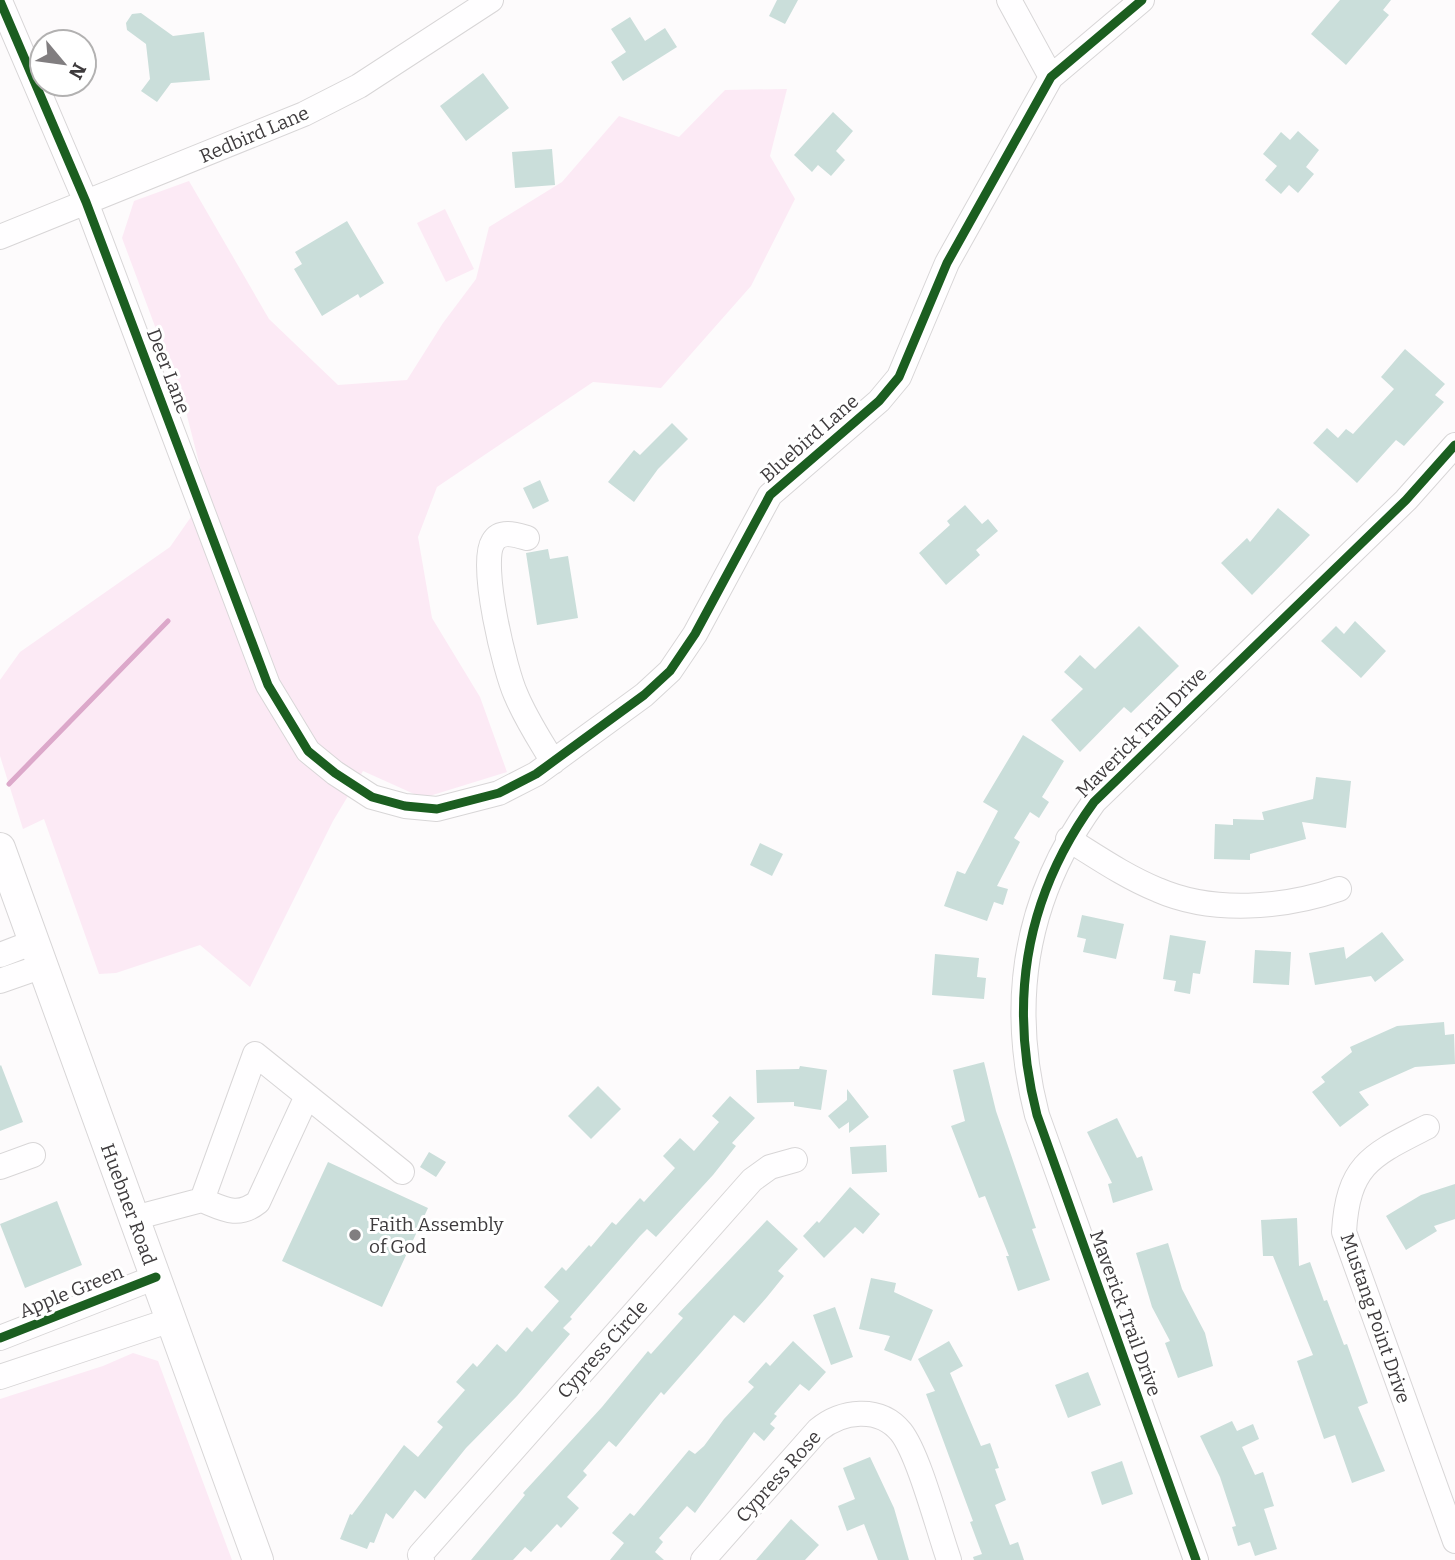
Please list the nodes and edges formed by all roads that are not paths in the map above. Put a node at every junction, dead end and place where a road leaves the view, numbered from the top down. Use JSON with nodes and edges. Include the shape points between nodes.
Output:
{"nodes":[{"id":1,"x":491,"y":0,"type":"edge"},
{"id":2,"x":1009,"y":0,"type":"edge"},
{"id":3,"x":1142,"y":0,"type":"edge"},
{"id":4,"x":0,"y":1,"type":"edge"},
{"id":5,"x":1051,"y":77,"type":"junction"},
{"id":6,"x":86,"y":202,"type":"junction"},
{"id":7,"x":0,"y":237,"type":"edge"},
{"id":8,"x":1455,"y":446,"type":"edge"},
{"id":9,"x":527,"y":538,"type":"dead end"},
{"id":10,"x":308,"y":751,"type":"joint"},
{"id":11,"x":553,"y":762,"type":"junction"},
{"id":12,"x":1068,"y":839,"type":"junction"},
{"id":13,"x":0,"y":848,"type":"edge"},
{"id":14,"x":1339,"y":889,"type":"dead end"},
{"id":15,"x":38,"y":954,"type":"junction"},
{"id":16,"x":0,"y":955,"type":"edge"},
{"id":17,"x":0,"y":981,"type":"edge"},
{"id":18,"x":307,"y":1096,"type":"junction"},
{"id":19,"x":1427,"y":1127,"type":"dead end"},
{"id":20,"x":33,"y":1155,"type":"dead end"},
{"id":21,"x":795,"y":1160,"type":"dead end"},
{"id":22,"x":0,"y":1167,"type":"edge"},
{"id":23,"x":402,"y":1172,"type":"dead end"},
{"id":24,"x":202,"y":1200,"type":"junction"},
{"id":25,"x":134,"y":1217,"type":"junction"},
{"id":26,"x":156,"y":1277,"type":"junction"},
{"id":27,"x":171,"y":1320,"type":"junction"},
{"id":28,"x":0,"y":1338,"type":"edge"},
{"id":29,"x":0,"y":1377,"type":"edge"},
{"id":30,"x":1455,"y":1541,"type":"edge"},
{"id":31,"x":421,"y":1557,"type":"edge"},
{"id":32,"x":258,"y":1560,"type":"edge"},
{"id":33,"x":703,"y":1560,"type":"edge"},
{"id":34,"x":949,"y":1560,"type":"edge"},
{"id":35,"x":1196,"y":1560,"type":"edge"}],
"edges":[{"from":1,"to":6,"type":"street","name":"Redbird Lane","via":[[359,86],[304,114]]},
{"from":2,"to":5,"type":"street"},
{"from":3,"to":5,"type":"street","name":"Bluebird Lane"},
{"from":4,"to":6,"type":"street","name":"Deer Lane"},
{"from":5,"to":11,"type":"street","name":"Bluebird Lane","via":[[947,263],[899,377],[879,401],[769,495],[695,634],[670,671]]},
{"from":6,"to":7,"type":"street","name":"Redbird Lane"},
{"from":6,"to":10,"type":"street","name":"Deer Lane","via":[[268,685]]},
{"from":8,"to":12,"type":"street","name":"Maverick Trail Drive","via":[[1406,500],[1114,780]]},
{"from":9,"to":11,"type":"street","via":[[512,534],[493,541],[489,554],[493,607],[515,694]]},
{"from":10,"to":11,"type":"street","name":"Bluebird Lane","via":[[372,797],[438,809],[499,793]]},
{"from":12,"to":14,"type":"street","via":[[1159,891],[1187,899],[1255,905],[1291,902]]},
{"from":12,"to":35,"type":"street","name":"Maverick Trail Drive","via":[[1042,899],[1024,972],[1023,1048],[1028,1079]]},
{"from":13,"to":15,"type":"main road","name":"Huebner Road"},
{"from":15,"to":16,"type":"street"},
{"from":15,"to":17,"type":"street"},
{"from":15,"to":25,"type":"main road","name":"Huebner Road"},
{"from":18,"to":23,"type":"street"},
{"from":18,"to":24,"type":"street","via":[[258,1202],[246,1212],[232,1212]]},
{"from":18,"to":24,"type":"street","via":[[255,1054]]},
{"from":19,"to":30,"type":"street","name":"Mustang Point Drive","via":[[1377,1152],[1364,1164],[1346,1206],[1344,1232]]},
{"from":20,"to":22,"type":"street"},
{"from":21,"to":31,"type":"street","name":"Cypress Circle","via":[[770,1167],[752,1180]]},
{"from":24,"to":25,"type":"street"},
{"from":25,"to":26,"type":"main road","name":"Huebner Road"},
{"from":26,"to":27,"type":"main road","name":"Huebner Road"},
{"from":26,"to":28,"type":"street","name":"Apple Green"},
{"from":27,"to":29,"type":"street"},
{"from":27,"to":32,"type":"main road","name":"Huebner Road"},
{"from":33,"to":34,"type":"street","name":"Cypress Rose","via":[[818,1430],[839,1416],[865,1413],[901,1432]]}]}
